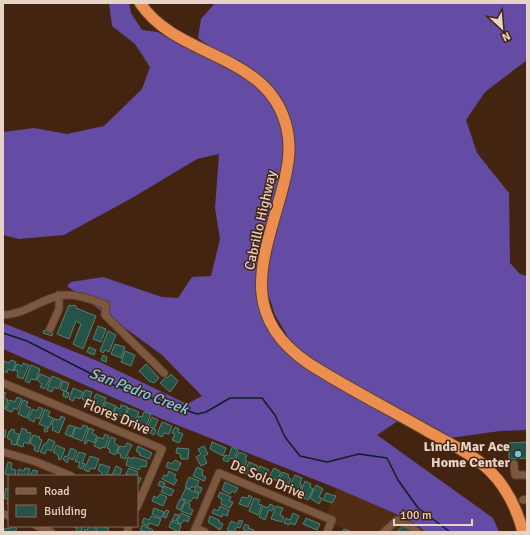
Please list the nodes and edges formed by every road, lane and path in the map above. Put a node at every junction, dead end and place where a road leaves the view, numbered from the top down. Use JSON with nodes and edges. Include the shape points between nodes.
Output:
{"nodes":[{"id":1,"x":140,"y":3,"type":"edge"},
{"id":2,"x":59,"y":295,"type":"junction"},
{"id":3,"x":3,"y":315,"type":"edge"},
{"id":4,"x":50,"y":329,"type":"dead end"},
{"id":5,"x":164,"y":373,"type":"dead end"},
{"id":6,"x":3,"y":383,"type":"edge"},
{"id":7,"x":3,"y":452,"type":"edge"},
{"id":8,"x":514,"y":464,"type":"dead end"},
{"id":9,"x":68,"y":475,"type":"edge"},
{"id":10,"x":527,"y":475,"type":"edge"},
{"id":11,"x":138,"y":503,"type":"edge"},
{"id":12,"x":39,"y":527,"type":"edge"},
{"id":13,"x":195,"y":530,"type":"edge"},
{"id":14,"x":51,"y":532,"type":"edge"},
{"id":15,"x":205,"y":532,"type":"edge"},
{"id":16,"x":327,"y":532,"type":"edge"},
{"id":17,"x":384,"y":532,"type":"edge"},
{"id":18,"x":417,"y":532,"type":"edge"},
{"id":19,"x":523,"y":532,"type":"edge"}],
"edges":[{"from":1,"to":19,"type":"highway","name":"Cabrillo Highway","via":[[153,20],[169,32],[251,75],[271,94],[283,116],[289,142],[288,164],[261,274],[264,305],[275,331],[293,351],[312,365],[482,464],[495,476],[507,493]]},
{"from":2,"to":3,"type":"street","via":[[20,313]]},
{"from":2,"to":4,"type":"street","via":[[59,309]]},
{"from":2,"to":5,"type":"street","via":[[87,297],[106,305],[105,315],[143,357]]},
{"from":6,"to":11,"type":"street","name":"Flores Drive","via":[[162,449]]},
{"from":7,"to":9,"type":"street"},
{"from":8,"to":10,"type":"street","via":[[515,475]]},
{"from":12,"to":14,"type":"street"},
{"from":13,"to":15,"type":"street"},
{"from":13,"to":16,"type":"street","name":"De Solo Drive","via":[[219,473],[332,520]]},
{"from":17,"to":18,"type":"street","via":[[397,520]]}]}
